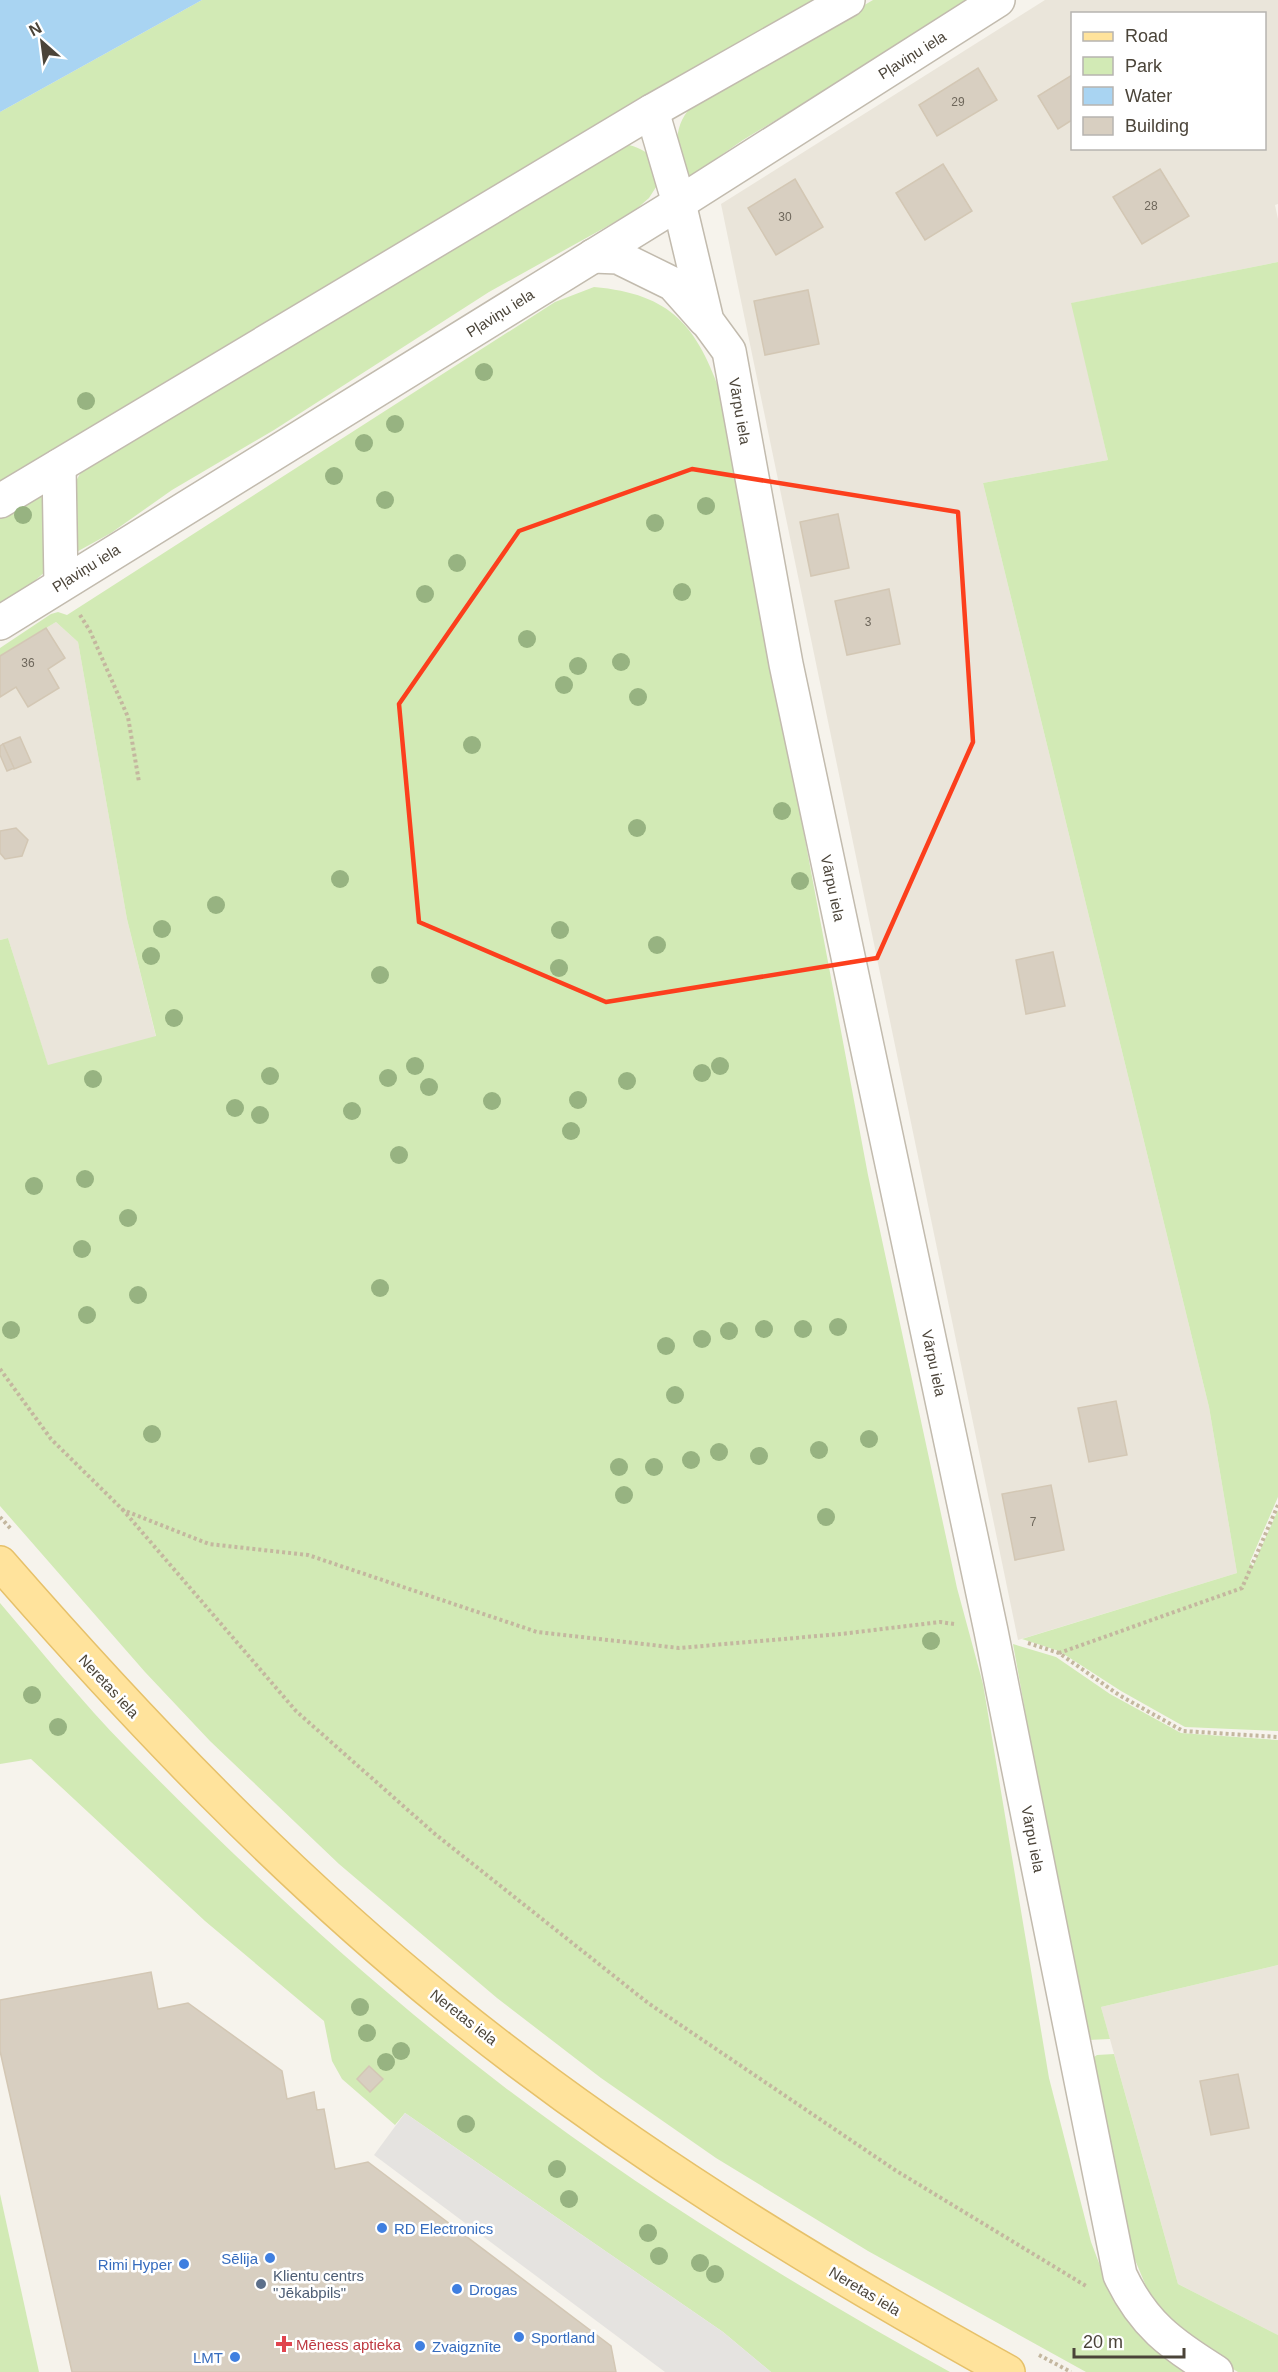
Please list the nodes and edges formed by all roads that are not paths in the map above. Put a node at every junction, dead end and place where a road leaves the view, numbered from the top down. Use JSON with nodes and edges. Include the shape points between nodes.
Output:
{"nodes":[{"id":1,"x":848,"y":0,"type":"edge"},
{"id":2,"x":998,"y":0,"type":"edge"},
{"id":3,"x":652,"y":111,"type":"junction"},
{"id":4,"x":679,"y":203,"type":"junction"},
{"id":5,"x":593,"y":256,"type":"junction"},
{"id":6,"x":707,"y":321,"type":"junction"},
{"id":7,"x":59,"y":466,"type":"junction"},
{"id":8,"x":0,"y":501,"type":"edge"},
{"id":9,"x":62,"y":584,"type":"junction"},
{"id":10,"x":0,"y":623,"type":"edge"},
{"id":11,"x":0,"y":1563,"type":"edge"},
{"id":12,"x":1008,"y":2372,"type":"edge"},
{"id":13,"x":1216,"y":2372,"type":"edge"}],
"edges":[{"from":1,"to":3,"type":"street"},
{"from":2,"to":4,"type":"street","name":"Pļaviņu iela"},
{"from":3,"to":4,"type":"street","name":"Vārpu iela"},
{"from":3,"to":7,"type":"street"},
{"from":4,"to":5,"type":"street","name":"Pļaviņu iela"},
{"from":4,"to":6,"type":"street","name":"Vārpu iela"},
{"from":5,"to":6,"type":"street","name":"Vārpu iela","via":[[618,257],[673,284]]},
{"from":5,"to":9,"type":"street","name":"Pļaviņu iela"},
{"from":6,"to":13,"type":"street","name":"Vārpu iela","via":[[729,351],[786,664],[991,1631],[1120,2275],[1134,2304],[1150,2324]]},
{"from":7,"to":8,"type":"street"},
{"from":7,"to":9,"type":"street"},
{"from":9,"to":10,"type":"street","name":"Pļaviņu iela"},
{"from":11,"to":12,"type":"main road","name":"Neretas iela","via":[[226,1807],[336,1910],[445,2003],[668,2169],[825,2268]]}]}
